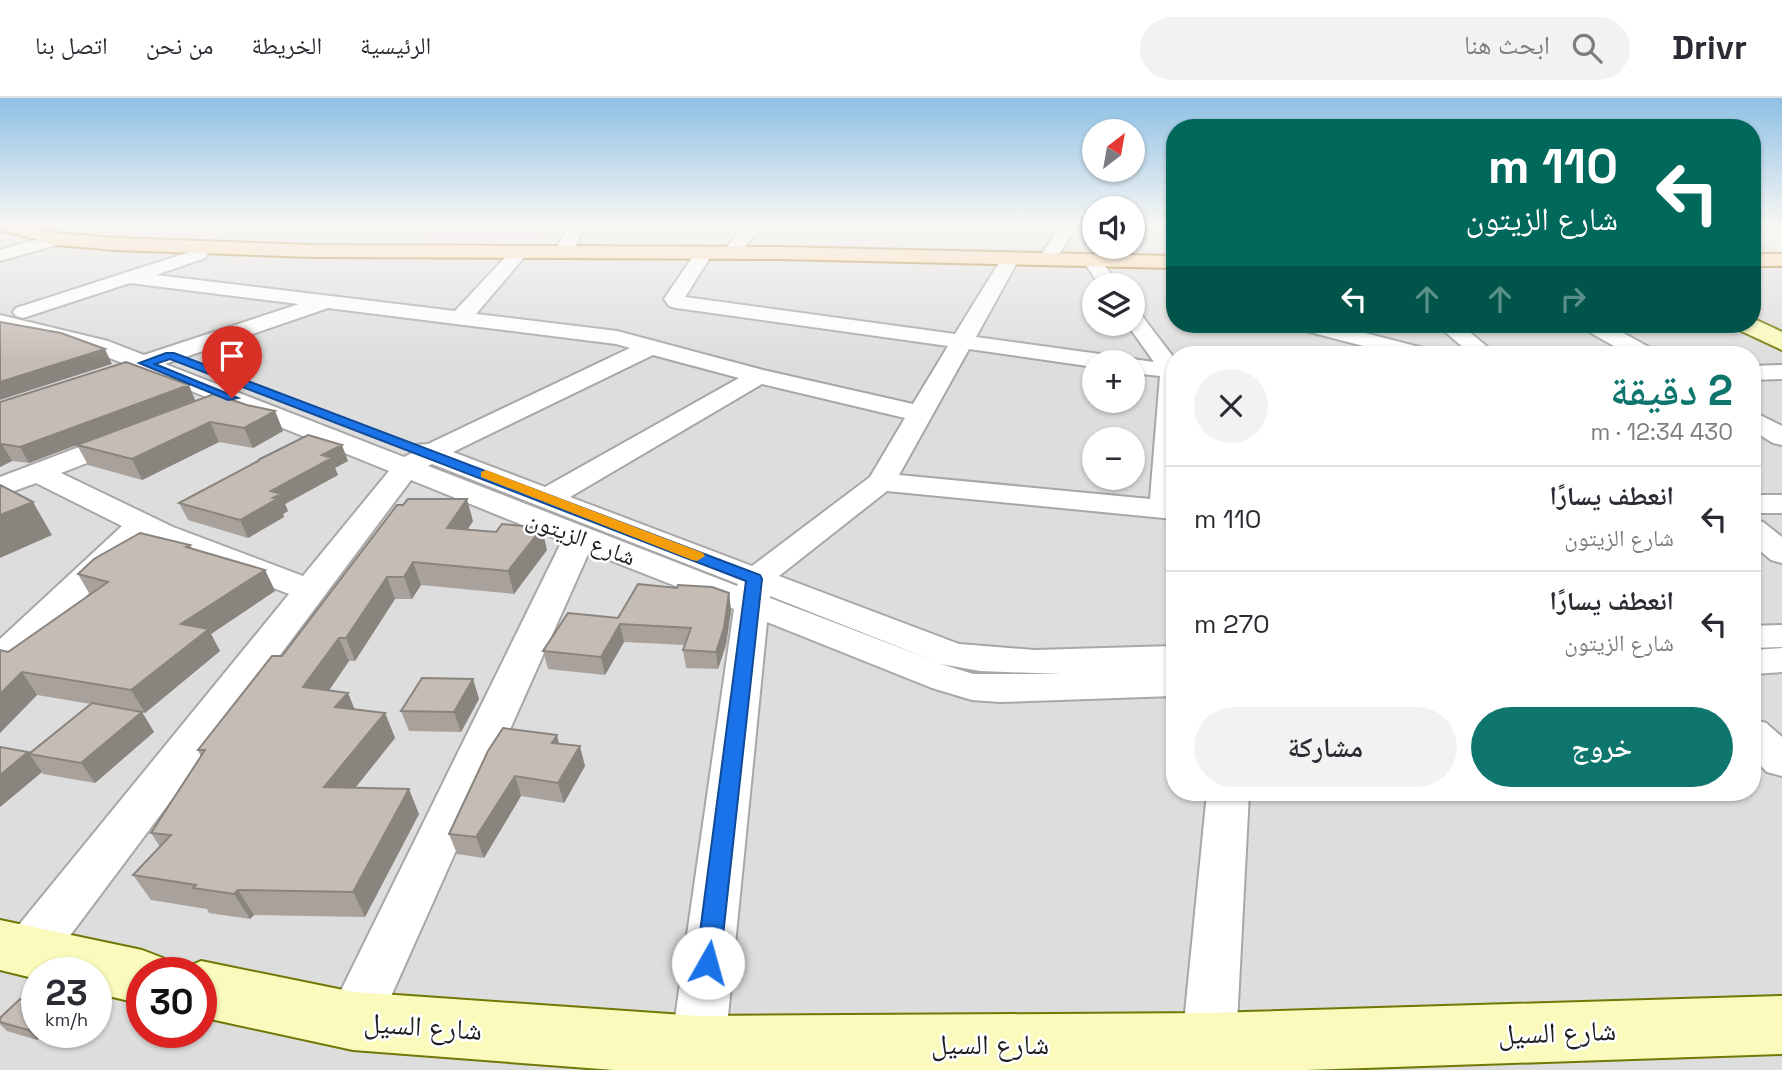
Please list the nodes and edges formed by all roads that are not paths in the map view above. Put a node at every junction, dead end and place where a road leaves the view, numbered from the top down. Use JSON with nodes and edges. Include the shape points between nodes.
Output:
{"nodes":[{"id":1,"x":149,"y":270,"type":"edge"},
{"id":2,"x":504,"y":270,"type":"edge"},
{"id":3,"x":693,"y":270,"type":"edge"},
{"id":4,"x":1003,"y":270,"type":"edge"},
{"id":5,"x":129,"y":277,"type":"junction"},
{"id":6,"x":327,"y":302,"type":"junction"},
{"id":7,"x":8,"y":313,"type":"edge"},
{"id":8,"x":461,"y":318,"type":"junction"},
{"id":9,"x":1761,"y":332,"type":"edge"},
{"id":10,"x":1145,"y":333,"type":"edge"},
{"id":11,"x":1340,"y":333,"type":"edge"},
{"id":12,"x":1458,"y":333,"type":"edge"},
{"id":13,"x":1608,"y":333,"type":"edge"},
{"id":14,"x":1782,"y":342,"type":"edge"},
{"id":15,"x":961,"y":343,"type":"junction"},
{"id":16,"x":653,"y":346,"type":"junction"},
{"id":17,"x":1389,"y":346,"type":"edge"},
{"id":18,"x":1475,"y":346,"type":"edge"},
{"id":19,"x":1630,"y":346,"type":"edge"},
{"id":20,"x":157,"y":359,"type":"junction"},
{"id":21,"x":1082,"y":359,"type":"edge"},
{"id":22,"x":1166,"y":362,"type":"edge"},
{"id":23,"x":1145,"y":368,"type":"edge"},
{"id":24,"x":1166,"y":370,"type":"edge"},
{"id":25,"x":1782,"y":372,"type":"edge"},
{"id":26,"x":1761,"y":373,"type":"edge"},
{"id":27,"x":105,"y":376,"type":"edge"},
{"id":28,"x":759,"y":376,"type":"junction"},
{"id":29,"x":232,"y":398,"type":"junction"},
{"id":30,"x":193,"y":413,"type":"edge"},
{"id":31,"x":922,"y":414,"type":"junction"},
{"id":32,"x":1761,"y":424,"type":"edge"},
{"id":33,"x":154,"y":428,"type":"edge"},
{"id":34,"x":1782,"y":437,"type":"edge"},
{"id":35,"x":418,"y":461,"type":"junction"},
{"id":36,"x":38,"y":473,"type":"junction"},
{"id":37,"x":881,"y":482,"type":"junction"},
{"id":38,"x":0,"y":487,"type":"edge"},
{"id":39,"x":547,"y":498,"type":"junction"},
{"id":40,"x":1761,"y":504,"type":"edge"},
{"id":41,"x":1782,"y":504,"type":"edge"},
{"id":42,"x":1166,"y":509,"type":"edge"},
{"id":43,"x":142,"y":524,"type":"junction"},
{"id":44,"x":580,"y":537,"type":"junction"},
{"id":45,"x":1761,"y":537,"type":"edge"},
{"id":46,"x":1782,"y":553,"type":"edge"},
{"id":47,"x":309,"y":590,"type":"junction"},
{"id":48,"x":753,"y":591,"type":"junction"},
{"id":49,"x":1782,"y":636,"type":"edge"},
{"id":50,"x":1761,"y":637,"type":"edge"},
{"id":51,"x":4,"y":650,"type":"edge"},
{"id":52,"x":1166,"y":658,"type":"edge"},
{"id":53,"x":1782,"y":660,"type":"edge"},
{"id":54,"x":1761,"y":661,"type":"edge"},
{"id":55,"x":1166,"y":682,"type":"edge"},
{"id":56,"x":1761,"y":741,"type":"edge"},
{"id":57,"x":1782,"y":761,"type":"edge"},
{"id":58,"x":1226,"y":801,"type":"edge"},
{"id":59,"x":13,"y":949,"type":"edge"},
{"id":60,"x":126,"y":974,"type":"edge"},
{"id":61,"x":217,"y":992,"type":"edge"},
{"id":62,"x":353,"y":1021,"type":"junction"},
{"id":63,"x":1782,"y":1026,"type":"edge"},
{"id":64,"x":1209,"y":1043,"type":"junction"},
{"id":65,"x":698,"y":1046,"type":"junction"}],
"edges":[{"from":1,"to":5,"type":"street"},
{"from":2,"to":8,"type":"street"},
{"from":3,"to":15,"type":"street","via":[[676,302]]},
{"from":4,"to":15,"type":"street"},
{"from":5,"to":6,"type":"street"},
{"from":5,"to":7,"type":"street"},
{"from":6,"to":8,"type":"street"},
{"from":6,"to":20,"type":"street"},
{"from":7,"to":20,"type":"street","name":"شارع الزيتون","via":[[100,346]]},
{"from":8,"to":16,"type":"street"},
{"from":9,"to":14,"type":"street"},
{"from":10,"to":22,"type":"street"},
{"from":11,"to":17,"type":"street"},
{"from":12,"to":18,"type":"street"},
{"from":13,"to":19,"type":"street"},
{"from":15,"to":21,"type":"street"},
{"from":15,"to":31,"type":"street"},
{"from":16,"to":28,"type":"street"},
{"from":16,"to":35,"type":"street"},
{"from":20,"to":27,"type":"street"},
{"from":20,"to":29,"type":"street","name":"شارع الزيتون"},
{"from":20,"to":35,"type":"street","name":"شارع الزيتون"},
{"from":23,"to":24,"type":"street"},
{"from":25,"to":26,"type":"street"},
{"from":28,"to":31,"type":"street"},
{"from":28,"to":39,"type":"street"},
{"from":29,"to":30,"type":"street"},
{"from":29,"to":35,"type":"street","name":"شارع الزيتون"},
{"from":31,"to":37,"type":"street"},
{"from":32,"to":34,"type":"street"},
{"from":33,"to":36,"type":"street"},
{"from":35,"to":39,"type":"street","name":"شارع الزيتون"},
{"from":35,"to":44,"type":"street","name":"شارع الزيتون"},
{"from":35,"to":47,"type":"street"},
{"from":36,"to":38,"type":"street"},
{"from":36,"to":43,"type":"street"},
{"from":37,"to":42,"type":"street"},
{"from":37,"to":48,"type":"street"},
{"from":39,"to":48,"type":"street","name":"شارع الزيتون"},
{"from":40,"to":41,"type":"street"},
{"from":43,"to":47,"type":"street"},
{"from":43,"to":51,"type":"street"},
{"from":44,"to":48,"type":"street","name":"شارع الزيتون"},
{"from":44,"to":62,"type":"street"},
{"from":45,"to":46,"type":"street"},
{"from":47,"to":59,"type":"street"},
{"from":48,"to":52,"type":"street","name":"شارع الزيتون","via":[[953,655],[1044,663]]},
{"from":48,"to":55,"type":"street","name":"شارع الزيتون","via":[[972,687]]},
{"from":48,"to":65,"type":"street"},
{"from":49,"to":50,"type":"street"},
{"from":53,"to":54,"type":"street"},
{"from":56,"to":57,"type":"street"},
{"from":58,"to":64,"type":"street"},
{"from":59,"to":60,"type":"street"},
{"from":61,"to":62,"type":"street","name":"شارع السيل"},
{"from":62,"to":65,"type":"street","name":"شارع السيل"},
{"from":63,"to":64,"type":"street","name":"شارع السيل"},
{"from":64,"to":65,"type":"street","name":"شارع السيل"}]}
